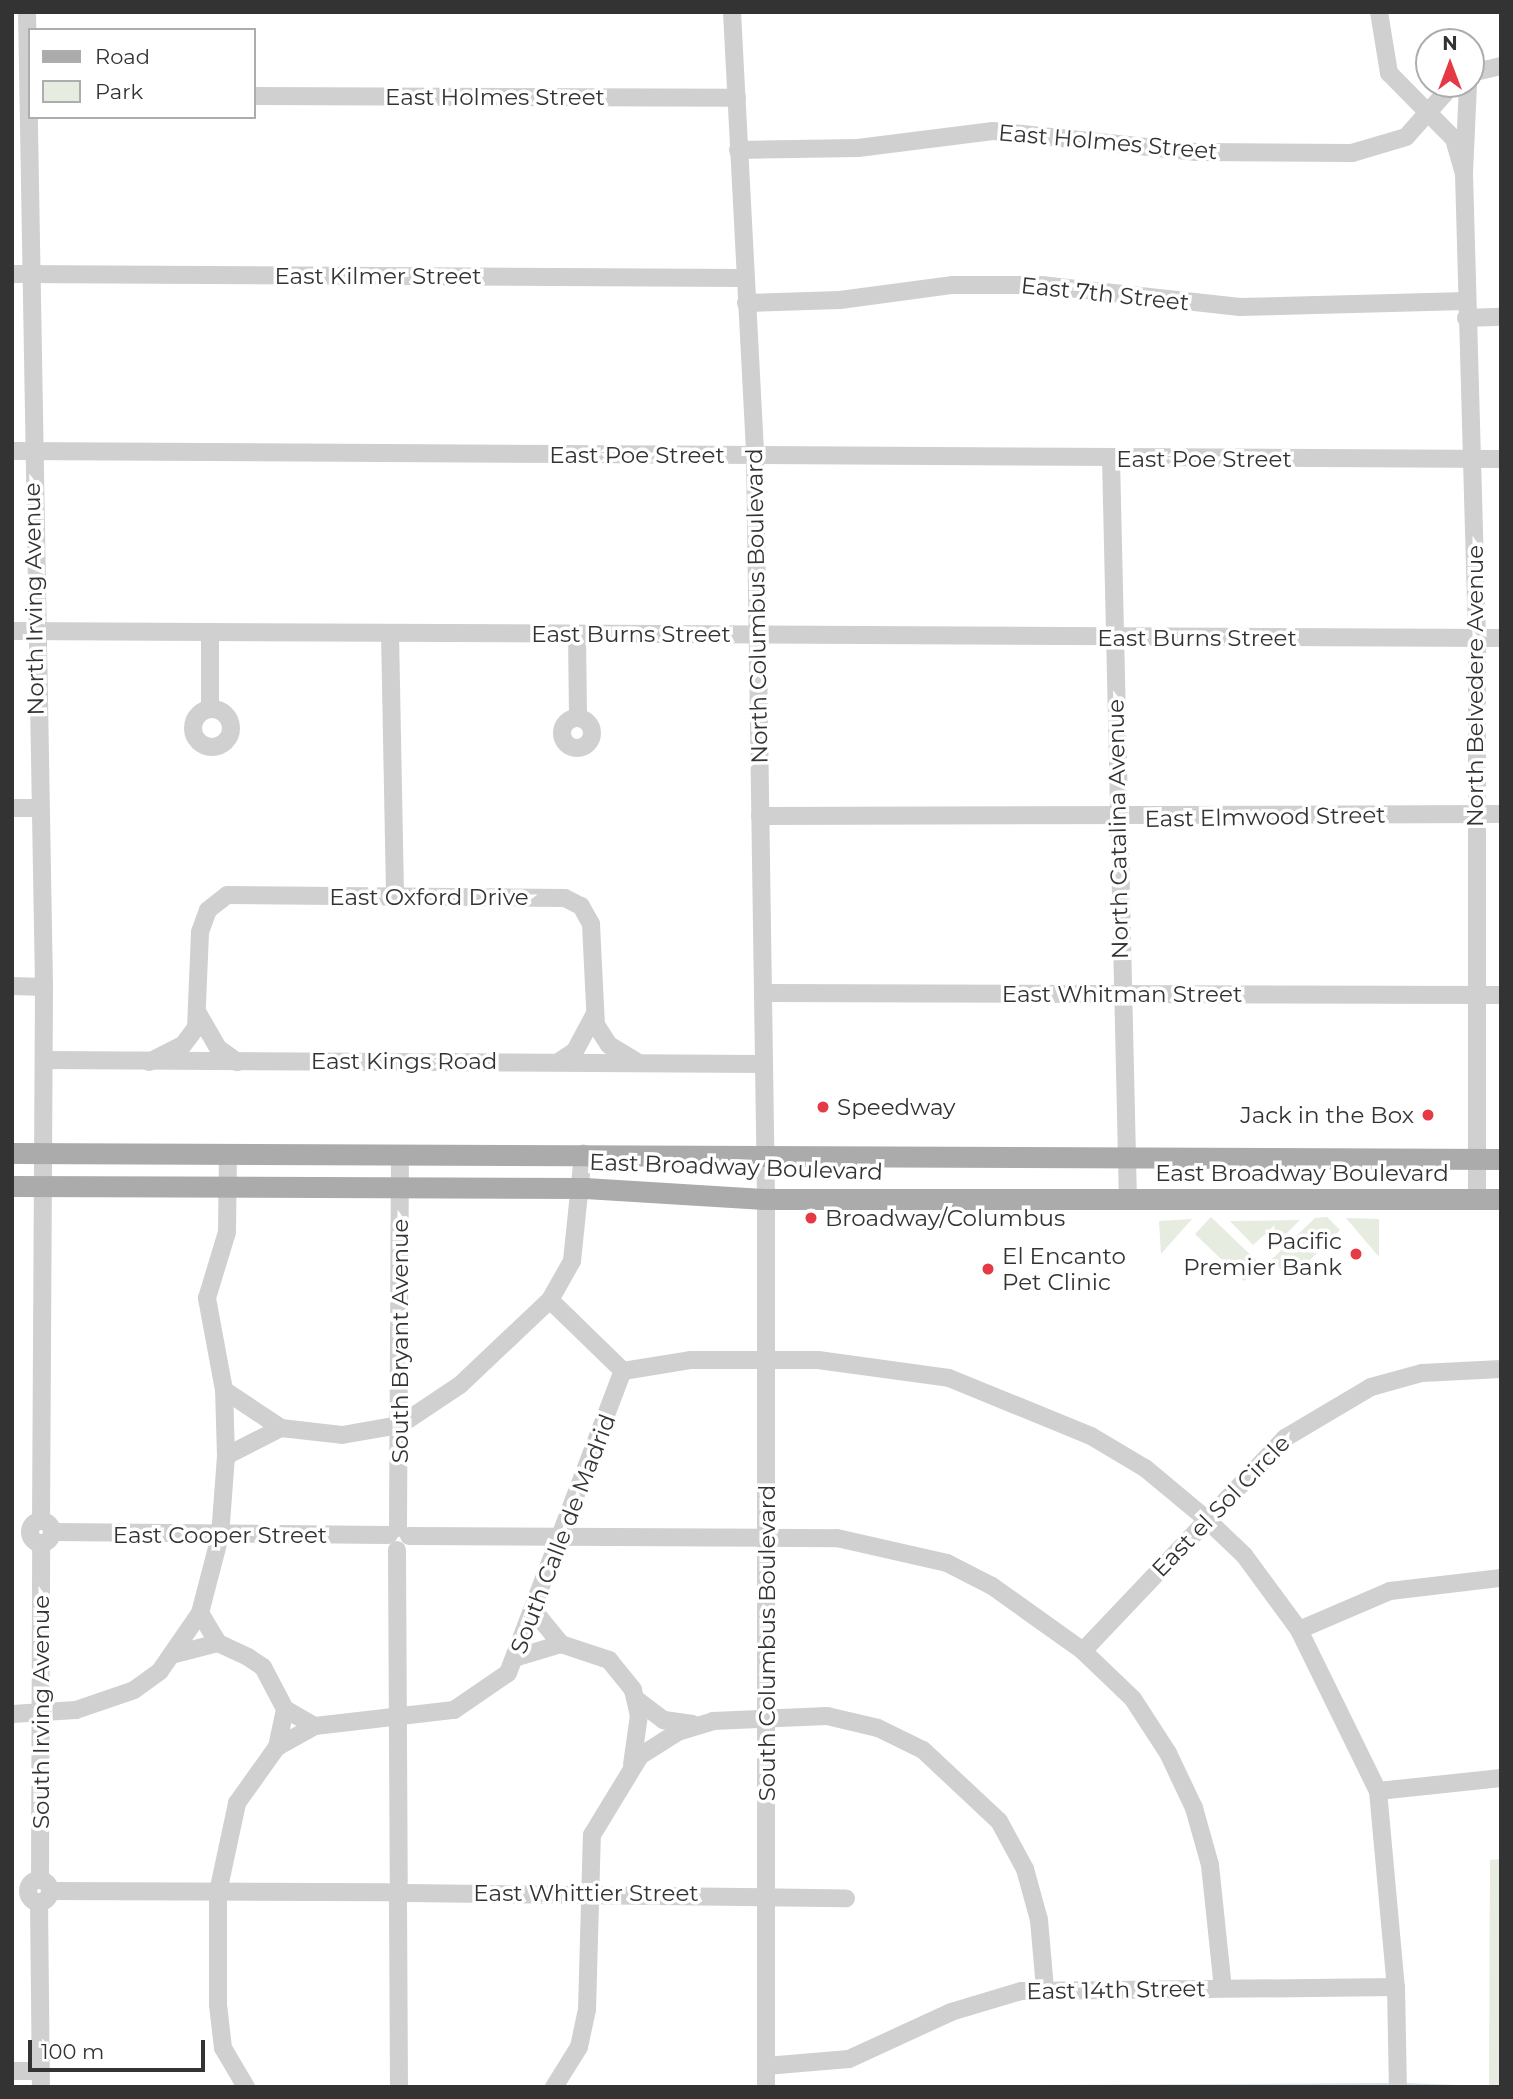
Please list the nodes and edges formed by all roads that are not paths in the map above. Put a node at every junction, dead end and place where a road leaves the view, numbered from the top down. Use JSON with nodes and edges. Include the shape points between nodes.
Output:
{"nodes":[{"id":1,"x":27,"y":12,"type":"edge"},
{"id":2,"x":732,"y":12,"type":"edge"},
{"id":3,"x":1379,"y":12,"type":"edge"},
{"id":4,"x":24,"y":95,"type":"edge"},
{"id":5,"x":256,"y":96,"type":"edge"},
{"id":6,"x":737,"y":98,"type":"junction"},
{"id":7,"x":1440,"y":98,"type":"edge"},
{"id":8,"x":1467,"y":98,"type":"edge"},
{"id":9,"x":1427,"y":111,"type":"junction"},
{"id":10,"x":738,"y":149,"type":"junction"},
{"id":11,"x":1464,"y":173,"type":"junction"},
{"id":12,"x":12,"y":274,"type":"edge"},
{"id":13,"x":31,"y":274,"type":"junction"},
{"id":14,"x":744,"y":278,"type":"junction"},
{"id":15,"x":746,"y":303,"type":"junction"},
{"id":16,"x":1466,"y":310,"type":"junction"},
{"id":17,"x":1501,"y":317,"type":"edge"},
{"id":18,"x":12,"y":451,"type":"edge"},
{"id":19,"x":33,"y":451,"type":"junction"},
{"id":20,"x":755,"y":456,"type":"junction"},
{"id":21,"x":1111,"y":458,"type":"junction"},
{"id":22,"x":1501,"y":458,"type":"edge"},
{"id":23,"x":1472,"y":459,"type":"junction"},
{"id":24,"x":12,"y":631,"type":"edge"},
{"id":25,"x":34,"y":631,"type":"junction"},
{"id":26,"x":210,"y":633,"type":"junction"},
{"id":27,"x":390,"y":633,"type":"junction"},
{"id":28,"x":577,"y":634,"type":"junction"},
{"id":29,"x":757,"y":635,"type":"junction"},
{"id":30,"x":1114,"y":638,"type":"junction"},
{"id":31,"x":1501,"y":638,"type":"edge"},
{"id":32,"x":1477,"y":639,"type":"junction"},
{"id":33,"x":210,"y":709,"type":"dead end"},
{"id":34,"x":578,"y":718,"type":"dead end"},
{"id":35,"x":12,"y":808,"type":"edge"},
{"id":36,"x":37,"y":808,"type":"junction"},
{"id":37,"x":1475,"y":814,"type":"junction"},
{"id":38,"x":1501,"y":814,"type":"edge"},
{"id":39,"x":761,"y":816,"type":"junction"},
{"id":40,"x":1119,"y":818,"type":"junction"},
{"id":41,"x":395,"y":897,"type":"junction"},
{"id":42,"x":12,"y":986,"type":"edge"},
{"id":43,"x":44,"y":987,"type":"junction"},
{"id":44,"x":763,"y":992,"type":"junction"},
{"id":45,"x":1121,"y":994,"type":"junction"},
{"id":46,"x":1501,"y":995,"type":"edge"},
{"id":47,"x":1481,"y":996,"type":"junction"},
{"id":48,"x":199,"y":1015,"type":"junction"},
{"id":49,"x":594,"y":1016,"type":"junction"},
{"id":50,"x":44,"y":1060,"type":"junction"},
{"id":51,"x":560,"y":1061,"type":"junction"},
{"id":52,"x":636,"y":1061,"type":"junction"},
{"id":53,"x":149,"y":1062,"type":"junction"},
{"id":54,"x":237,"y":1062,"type":"junction"},
{"id":55,"x":763,"y":1064,"type":"junction"},
{"id":56,"x":12,"y":1153,"type":"edge"},
{"id":57,"x":44,"y":1153,"type":"junction"},
{"id":58,"x":228,"y":1153,"type":"junction"},
{"id":59,"x":400,"y":1154,"type":"junction"},
{"id":60,"x":583,"y":1154,"type":"junction"},
{"id":61,"x":764,"y":1159,"type":"junction"},
{"id":62,"x":1126,"y":1159,"type":"junction"},
{"id":63,"x":1491,"y":1159,"type":"edge"},
{"id":64,"x":12,"y":1186,"type":"edge"},
{"id":65,"x":45,"y":1186,"type":"junction"},
{"id":66,"x":228,"y":1187,"type":"junction"},
{"id":67,"x":400,"y":1188,"type":"junction"},
{"id":68,"x":584,"y":1188,"type":"junction"},
{"id":69,"x":766,"y":1199,"type":"junction"},
{"id":70,"x":1128,"y":1199,"type":"junction"},
{"id":71,"x":1477,"y":1199,"type":"junction"},
{"id":72,"x":1501,"y":1199,"type":"edge"},
{"id":73,"x":550,"y":1300,"type":"junction"},
{"id":74,"x":766,"y":1359,"type":"junction"},
{"id":75,"x":1501,"y":1369,"type":"edge"},
{"id":76,"x":624,"y":1371,"type":"junction"},
{"id":77,"x":225,"y":1390,"type":"junction"},
{"id":78,"x":400,"y":1425,"type":"junction"},
{"id":79,"x":281,"y":1428,"type":"junction"},
{"id":80,"x":226,"y":1456,"type":"junction"},
{"id":81,"x":1205,"y":1518,"type":"junction"},
{"id":82,"x":35,"y":1532,"type":"edge"},
{"id":83,"x":220,"y":1536,"type":"junction"},
{"id":84,"x":398,"y":1537,"type":"junction"},
{"id":85,"x":767,"y":1537,"type":"junction"},
{"id":86,"x":560,"y":1538,"type":"junction"},
{"id":87,"x":1501,"y":1578,"type":"edge"},
{"id":88,"x":534,"y":1611,"type":"junction"},
{"id":89,"x":200,"y":1613,"type":"junction"},
{"id":90,"x":1299,"y":1630,"type":"junction"},
{"id":91,"x":218,"y":1643,"type":"junction"},
{"id":92,"x":561,"y":1644,"type":"junction"},
{"id":93,"x":1083,"y":1651,"type":"junction"},
{"id":94,"x":175,"y":1654,"type":"junction"},
{"id":95,"x":518,"y":1657,"type":"junction"},
{"id":96,"x":637,"y":1700,"type":"junction"},
{"id":97,"x":285,"y":1709,"type":"junction"},
{"id":98,"x":12,"y":1714,"type":"edge"},
{"id":99,"x":40,"y":1714,"type":"junction"},
{"id":100,"x":767,"y":1714,"type":"junction"},
{"id":101,"x":399,"y":1716,"type":"junction"},
{"id":102,"x":703,"y":1725,"type":"junction"},
{"id":103,"x":315,"y":1726,"type":"junction"},
{"id":104,"x":278,"y":1747,"type":"junction"},
{"id":105,"x":632,"y":1765,"type":"junction"},
{"id":106,"x":1501,"y":1778,"type":"edge"},
{"id":107,"x":1378,"y":1791,"type":"junction"},
{"id":108,"x":34,"y":1891,"type":"edge"},
{"id":109,"x":218,"y":1892,"type":"junction"},
{"id":110,"x":398,"y":1892,"type":"junction"},
{"id":111,"x":587,"y":1894,"type":"junction"},
{"id":112,"x":766,"y":1894,"type":"junction"},
{"id":113,"x":846,"y":1898,"type":"dead end"},
{"id":114,"x":1396,"y":1987,"type":"junction"},
{"id":115,"x":1223,"y":1988,"type":"junction"},
{"id":116,"x":1045,"y":1989,"type":"junction"},
{"id":117,"x":766,"y":2066,"type":"junction"},
{"id":118,"x":12,"y":2071,"type":"edge"},
{"id":119,"x":41,"y":2079,"type":"edge"},
{"id":120,"x":246,"y":2087,"type":"edge"},
{"id":121,"x":399,"y":2087,"type":"edge"},
{"id":122,"x":554,"y":2087,"type":"edge"},
{"id":123,"x":766,"y":2087,"type":"edge"},
{"id":124,"x":1398,"y":2087,"type":"edge"}],
"edges":[{"from":1,"to":4,"type":"street","name":"North Irving Avenue"},
{"from":2,"to":6,"type":"street","name":"North Columbus Boulevard"},
{"from":3,"to":9,"type":"street","name":"North Belvedere Avenue","via":[[1390,73]]},
{"from":4,"to":13,"type":"street","name":"North Irving Avenue"},
{"from":5,"to":6,"type":"street","name":"East Holmes Street"},
{"from":6,"to":10,"type":"street","name":"North Columbus Boulevard"},
{"from":7,"to":9,"type":"street","name":"East Holmes Street"},
{"from":8,"to":11,"type":"street","name":"North Belvedere Avenue"},
{"from":9,"to":10,"type":"street","name":"East Holmes Street","via":[[1406,137],[1352,153],[1195,152],[993,131],[858,148]]},
{"from":9,"to":11,"type":"street","name":"North Belvedere Avenue","via":[[1454,139]]},
{"from":10,"to":14,"type":"street","name":"North Columbus Boulevard"},
{"from":11,"to":16,"type":"street","name":"North Belvedere Avenue"},
{"from":12,"to":13,"type":"street","name":"East Kilmer Street"},
{"from":13,"to":14,"type":"street","name":"East Kilmer Street"},
{"from":13,"to":19,"type":"street","name":"North Irving Avenue"},
{"from":14,"to":15,"type":"street","name":"North Columbus Boulevard"},
{"from":15,"to":16,"type":"street","name":"East 7th Street","via":[[840,300],[953,285],[1052,286],[1240,307]]},
{"from":15,"to":20,"type":"street","name":"North Columbus Boulevard"},
{"from":16,"to":17,"type":"street","name":"East 7th Street"},
{"from":16,"to":23,"type":"street","name":"North Belvedere Avenue"},
{"from":18,"to":19,"type":"street","name":"East Poe Street"},
{"from":19,"to":20,"type":"street","name":"East Poe Street"},
{"from":19,"to":25,"type":"street","name":"North Irving Avenue"},
{"from":20,"to":21,"type":"street","name":"East Poe Street"},
{"from":20,"to":29,"type":"street","name":"North Columbus Boulevard"},
{"from":21,"to":23,"type":"street","name":"East Poe Street"},
{"from":21,"to":30,"type":"street","name":"North Catalina Avenue"},
{"from":22,"to":23,"type":"street","name":"East Poe Street"},
{"from":23,"to":32,"type":"street","name":"North Belvedere Avenue"},
{"from":24,"to":25,"type":"street","name":"East Burns Street"},
{"from":25,"to":26,"type":"street","name":"East Burns Street"},
{"from":25,"to":36,"type":"street","name":"North Irving Avenue"},
{"from":26,"to":27,"type":"street","name":"East Burns Street"},
{"from":26,"to":33,"type":"street"},
{"from":27,"to":28,"type":"street","name":"East Burns Street"},
{"from":27,"to":41,"type":"street"},
{"from":28,"to":29,"type":"street","name":"East Burns Street"},
{"from":28,"to":34,"type":"street"},
{"from":29,"to":30,"type":"street","name":"East Burns Street"},
{"from":29,"to":39,"type":"street","name":"North Columbus Boulevard"},
{"from":30,"to":32,"type":"street","name":"East Burns Street"},
{"from":30,"to":40,"type":"street","name":"North Catalina Avenue"},
{"from":31,"to":32,"type":"street","name":"East Burns Street"},
{"from":32,"to":37,"type":"street","name":"North Belvedere Avenue"},
{"from":35,"to":36,"type":"street"},
{"from":36,"to":43,"type":"street","name":"North Irving Avenue"},
{"from":37,"to":38,"type":"street","name":"East Elmwood Street"},
{"from":37,"to":40,"type":"street","name":"East Elmwood Street"},
{"from":37,"to":47,"type":"street","name":"North Belvedere Avenue"},
{"from":39,"to":40,"type":"street","name":"East Elmwood Street"},
{"from":39,"to":44,"type":"street","name":"North Columbus Boulevard"},
{"from":40,"to":45,"type":"street","name":"North Catalina Avenue"},
{"from":41,"to":48,"type":"street","name":"East Oxford Drive","via":[[227,895],[208,910],[200,932]]},
{"from":41,"to":49,"type":"street","name":"East Oxford Drive","via":[[565,898],[581,906],[594,943]]},
{"from":42,"to":43,"type":"street"},
{"from":43,"to":50,"type":"street","name":"North Irving Avenue"},
{"from":44,"to":45,"type":"street","name":"East Whitman Street"},
{"from":44,"to":55,"type":"street","name":"North Columbus Boulevard"},
{"from":45,"to":47,"type":"street","name":"East Whitman Street"},
{"from":45,"to":62,"type":"street","name":"North Catalina Avenue"},
{"from":46,"to":47,"type":"street","name":"East Whitman Street"},
{"from":47,"to":63,"type":"street","name":"North Belvedere Avenue"},
{"from":48,"to":53,"type":"street","name":"East Oxford Drive","via":[[183,1045]]},
{"from":48,"to":54,"type":"street","via":[[218,1048]]},
{"from":49,"to":51,"type":"street","via":[[575,1051]]},
{"from":49,"to":52,"type":"street","name":"East Oxford Drive","via":[[609,1045]]},
{"from":50,"to":53,"type":"street","name":"East Kings Road"},
{"from":50,"to":57,"type":"street","name":"North Irving Avenue"},
{"from":51,"to":52,"type":"street","name":"East Kings Road"},
{"from":51,"to":54,"type":"street","name":"East Kings Road"},
{"from":52,"to":55,"type":"street","name":"East Kings Road"},
{"from":53,"to":54,"type":"street","name":"East Kings Road"},
{"from":55,"to":61,"type":"street","name":"North Columbus Boulevard"},
{"from":56,"to":57,"type":"main road","name":"East Broadway Boulevard"},
{"from":57,"to":58,"type":"main road","name":"East Broadway Boulevard"},
{"from":57,"to":65,"type":"street","name":"North Irving Avenue"},
{"from":58,"to":59,"type":"main road","name":"East Broadway Boulevard"},
{"from":58,"to":66,"type":"street"},
{"from":59,"to":60,"type":"main road","name":"East Broadway Boulevard"},
{"from":59,"to":67,"type":"street","name":"South Bryant Avenue"},
{"from":60,"to":61,"type":"main road","name":"East Broadway Boulevard"},
{"from":60,"to":68,"type":"street"},
{"from":61,"to":62,"type":"main road","name":"East Broadway Boulevard"},
{"from":61,"to":69,"type":"street","name":"North Columbus Boulevard"},
{"from":62,"to":63,"type":"main road","name":"East Broadway Boulevard"},
{"from":62,"to":70,"type":"street","name":"North Catalina Avenue"},
{"from":63,"to":71,"type":"street","name":"North Belvedere Avenue"},
{"from":64,"to":65,"type":"main road","name":"East Broadway Boulevard"},
{"from":65,"to":66,"type":"main road","name":"East Broadway Boulevard"},
{"from":65,"to":82,"type":"street","name":"South Irving Avenue"},
{"from":66,"to":67,"type":"main road","name":"East Broadway Boulevard"},
{"from":66,"to":77,"type":"street","via":[[227,1232],[207,1298]]},
{"from":67,"to":68,"type":"main road","name":"East Broadway Boulevard"},
{"from":67,"to":78,"type":"street","name":"South Bryant Avenue"},
{"from":68,"to":69,"type":"main road","name":"East Broadway Boulevard"},
{"from":68,"to":73,"type":"street","via":[[572,1261]]},
{"from":69,"to":70,"type":"main road","name":"East Broadway Boulevard"},
{"from":69,"to":74,"type":"street","name":"South Columbus Boulevard"},
{"from":70,"to":71,"type":"main road","name":"East Broadway Boulevard"},
{"from":71,"to":72,"type":"main road","name":"East Broadway Boulevard"},
{"from":73,"to":76,"type":"street"},
{"from":73,"to":78,"type":"street","via":[[458,1387]]},
{"from":74,"to":76,"type":"street","via":[[690,1360]]},
{"from":74,"to":81,"type":"street","via":[[884,1365],[996,1395],[1091,1436],[1145,1468]]},
{"from":74,"to":85,"type":"street","name":"South Columbus Boulevard"},
{"from":75,"to":81,"type":"street","name":"East el Sol Circle","via":[[1422,1373],[1329,1409],[1284,1438]]},
{"from":76,"to":86,"type":"street","name":"South Calle de Madrid"},
{"from":77,"to":79,"type":"street"},
{"from":77,"to":80,"type":"street"},
{"from":78,"to":79,"type":"street","via":[[342,1435]]},
{"from":78,"to":84,"type":"street","name":"South Bryant Avenue"},
{"from":79,"to":80,"type":"street"},
{"from":80,"to":83,"type":"street"},
{"from":81,"to":90,"type":"street","via":[[1244,1555]]},
{"from":81,"to":93,"type":"street","name":"East el Sol Circle"},
{"from":82,"to":83,"type":"street","name":"East Cooper Street"},
{"from":82,"to":99,"type":"street","name":"South Irving Avenue"},
{"from":83,"to":84,"type":"street","name":"East Cooper Street"},
{"from":83,"to":89,"type":"street"},
{"from":84,"to":86,"type":"street","name":"East Cooper Street"},
{"from":84,"to":101,"type":"street","name":"South Bryant Avenue"},
{"from":85,"to":86,"type":"street","name":"East Cooper Street"},
{"from":85,"to":93,"type":"street","name":"East Cooper Street","via":[[837,1538],[947,1563],[1037,1612]]},
{"from":85,"to":100,"type":"street","name":"South Columbus Boulevard"},
{"from":86,"to":88,"type":"street","name":"South Calle de Madrid"},
{"from":87,"to":90,"type":"street","via":[[1390,1591]]},
{"from":88,"to":92,"type":"street"},
{"from":88,"to":95,"type":"street","name":"South Calle de Madrid"},
{"from":89,"to":91,"type":"street"},
{"from":89,"to":94,"type":"street"},
{"from":90,"to":107,"type":"street"},
{"from":91,"to":94,"type":"street"},
{"from":91,"to":97,"type":"street","via":[[263,1668]]},
{"from":92,"to":95,"type":"street"},
{"from":92,"to":96,"type":"street","via":[[609,1660]]},
{"from":93,"to":115,"type":"street","name":"East Cooper Street","via":[[1133,1699],[1194,1808],[1219,1916]]},
{"from":94,"to":99,"type":"street","via":[[160,1671],[107,1703]]},
{"from":95,"to":101,"type":"street","name":"South Calle de Madrid","via":[[497,1684],[463,1706]]},
{"from":96,"to":102,"type":"street","via":[[664,1720]]},
{"from":96,"to":105,"type":"street"},
{"from":97,"to":103,"type":"street"},
{"from":97,"to":104,"type":"street"},
{"from":98,"to":99,"type":"street"},
{"from":99,"to":108,"type":"street","name":"South Irving Avenue"},
{"from":100,"to":102,"type":"street"},
{"from":100,"to":112,"type":"street","name":"South Columbus Boulevard"},
{"from":100,"to":116,"type":"street","via":[[827,1716],[877,1728],[923,1750],[967,1787],[999,1821],[1025,1869],[1039,1920]]},
{"from":101,"to":103,"type":"street","name":"South Calle de Madrid"},
{"from":101,"to":110,"type":"street","name":"South Bryant Avenue"},
{"from":102,"to":105,"type":"street","via":[[678,1732]]},
{"from":103,"to":104,"type":"street","name":"South Calle de Madrid"},
{"from":104,"to":109,"type":"street","name":"South Calle de Madrid","via":[[237,1803]]},
{"from":105,"to":111,"type":"street","via":[[592,1835]]},
{"from":106,"to":107,"type":"street"},
{"from":107,"to":114,"type":"street"},
{"from":108,"to":109,"type":"street","name":"East Whittier Street"},
{"from":108,"to":119,"type":"street","name":"South Irving Avenue"},
{"from":109,"to":110,"type":"street","name":"East Whittier Street"},
{"from":109,"to":120,"type":"street","name":"South Calle de Madrid","via":[[223,2048]]},
{"from":110,"to":111,"type":"street","name":"East Whittier Street"},
{"from":110,"to":121,"type":"street","name":"South Bryant Avenue"},
{"from":111,"to":112,"type":"street","name":"East Whittier Street"},
{"from":111,"to":122,"type":"street","via":[[587,2010],[579,2047]]},
{"from":112,"to":113,"type":"street","name":"East Whittier Street"},
{"from":112,"to":117,"type":"street","name":"South Columbus Boulevard"},
{"from":114,"to":115,"type":"street","name":"East 14th Street"},
{"from":114,"to":124,"type":"street"},
{"from":115,"to":116,"type":"street","name":"East 14th Street"},
{"from":116,"to":117,"type":"street","name":"East 14th Street","via":[[975,2003],[849,2059]]},
{"from":117,"to":123,"type":"street","name":"South Columbus Boulevard"},
{"from":118,"to":119,"type":"street"}]}
